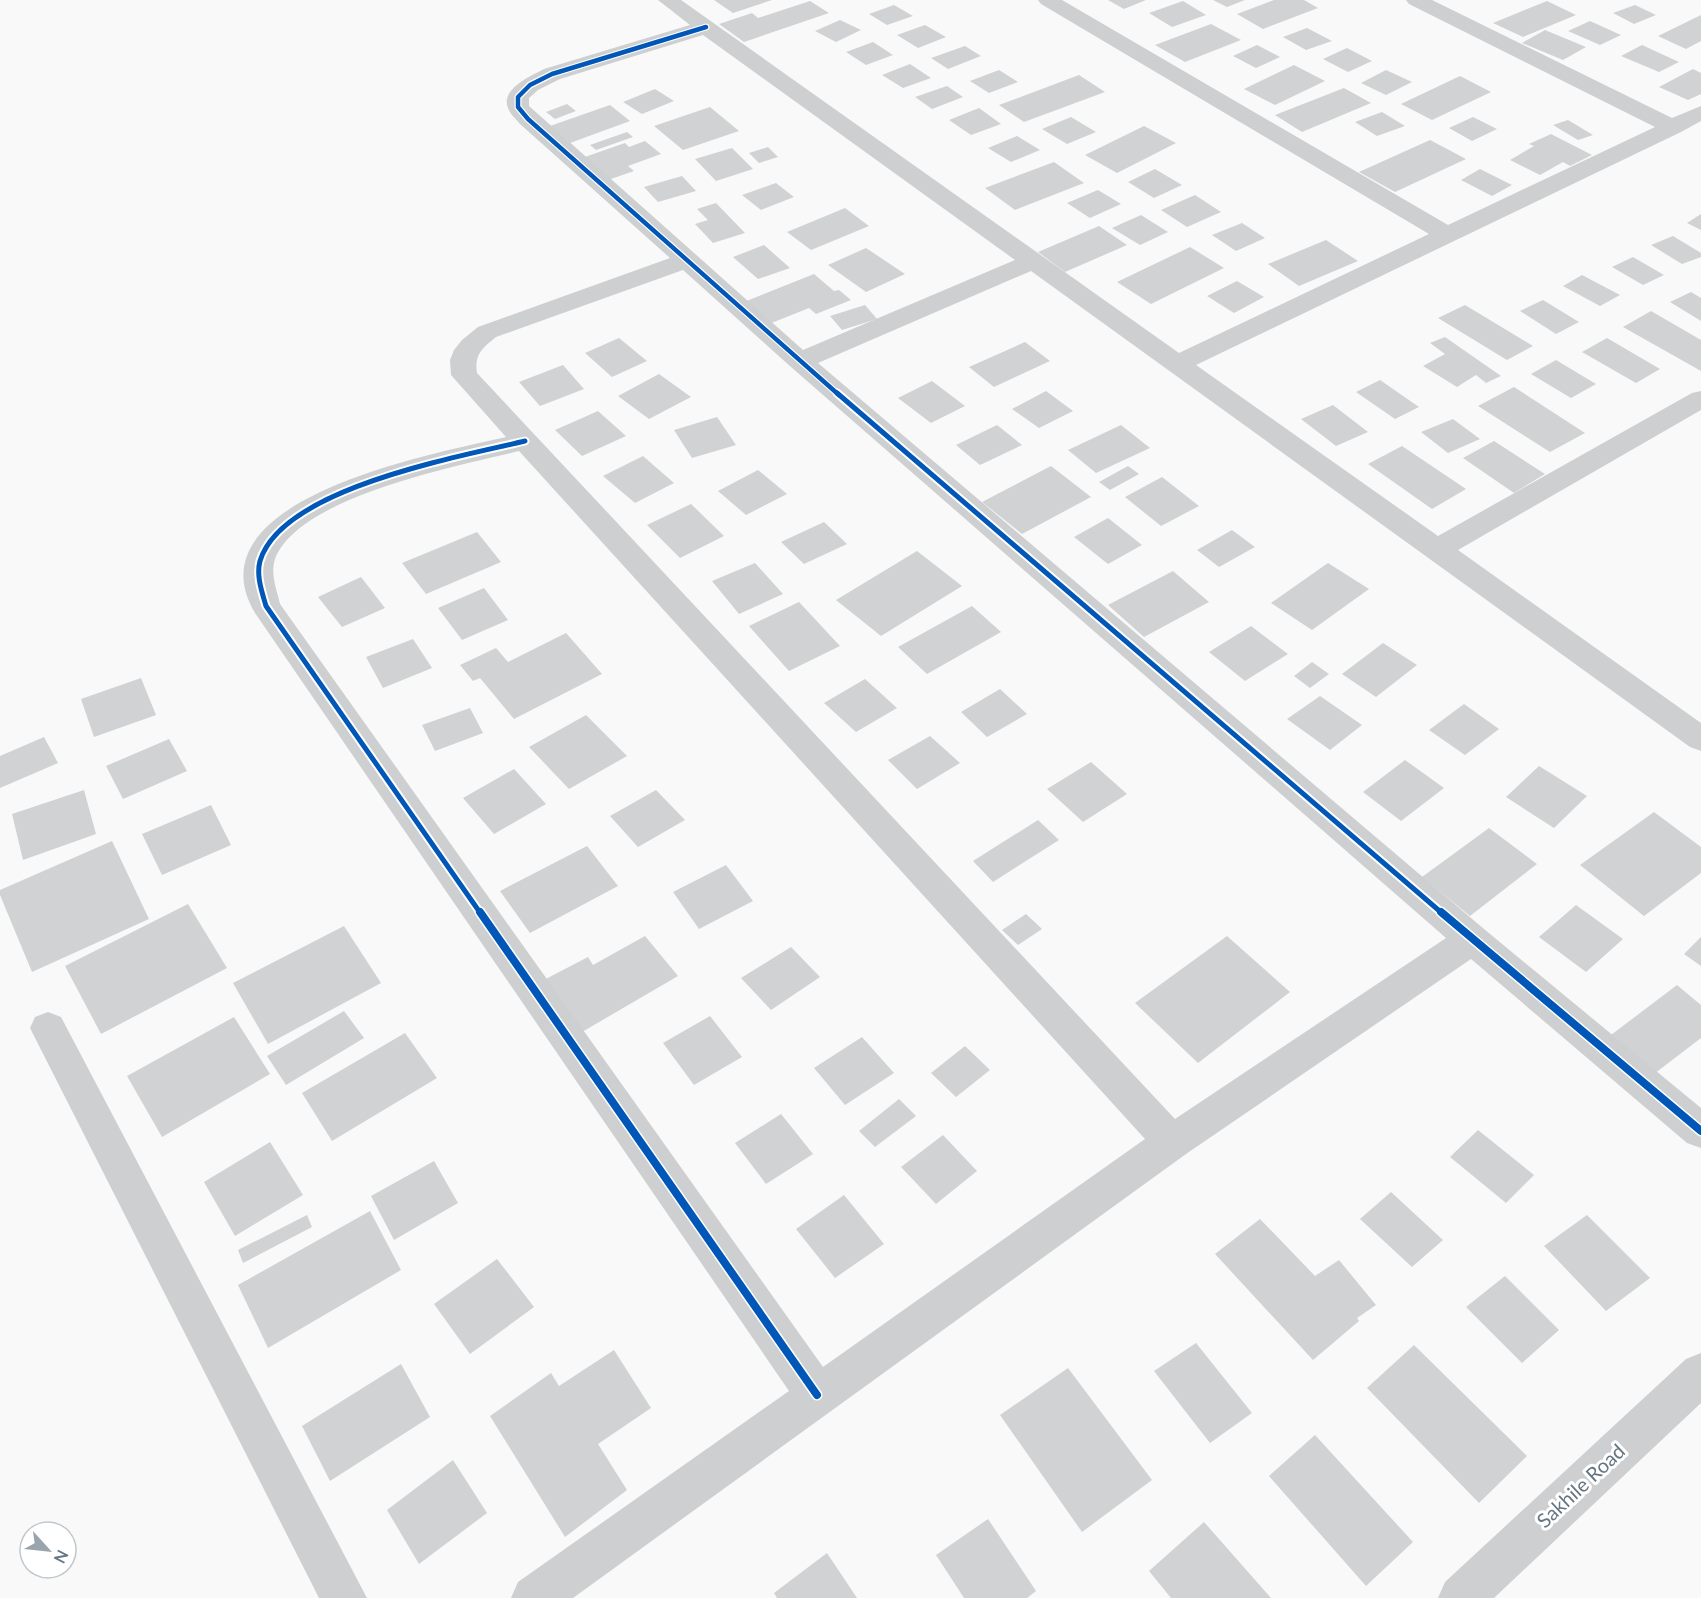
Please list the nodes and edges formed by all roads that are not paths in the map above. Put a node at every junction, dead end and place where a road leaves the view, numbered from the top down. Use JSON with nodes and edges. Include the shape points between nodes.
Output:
{"nodes":[{"id":1,"x":668,"y":0,"type":"edge"},
{"id":2,"x":1048,"y":0,"type":"edge"},
{"id":3,"x":1416,"y":0,"type":"edge"},
{"id":4,"x":706,"y":27,"type":"junction"},
{"id":5,"x":1701,"y":113,"type":"edge"},
{"id":6,"x":1672,"y":127,"type":"junction"},
{"id":7,"x":1446,"y":234,"type":"junction"},
{"id":8,"x":686,"y":261,"type":"junction"},
{"id":9,"x":1032,"y":262,"type":"junction"},
{"id":10,"x":800,"y":361,"type":"junction"},
{"id":11,"x":1176,"y":364,"type":"junction"},
{"id":12,"x":1701,"y":399,"type":"edge"},
{"id":13,"x":525,"y":441,"type":"junction"},
{"id":14,"x":1435,"y":551,"type":"junction"},
{"id":15,"x":1701,"y":739,"type":"edge"},
{"id":16,"x":1472,"y":939,"type":"junction"},
{"id":17,"x":48,"y":1028,"type":"dead end"},
{"id":18,"x":1701,"y":1131,"type":"edge"},
{"id":19,"x":1172,"y":1142,"type":"junction"},
{"id":20,"x":1701,"y":1374,"type":"edge"},
{"id":21,"x":817,"y":1395,"type":"junction"},
{"id":22,"x":344,"y":1598,"type":"edge"},
{"id":23,"x":534,"y":1598,"type":"edge"},
{"id":24,"x":1461,"y":1598,"type":"edge"}],
"edges":[{"from":1,"to":4,"type":"street"},
{"from":2,"to":7,"type":"street"},
{"from":3,"to":6,"type":"street"},
{"from":4,"to":8,"type":"street","via":[[552,74],[530,85],[518,97],[518,107],[528,119]]},
{"from":4,"to":9,"type":"street"},
{"from":5,"to":6,"type":"street"},
{"from":6,"to":7,"type":"street"},
{"from":7,"to":11,"type":"street"},
{"from":8,"to":10,"type":"street"},
{"from":8,"to":13,"type":"street","via":[[487,332],[466,351],[461,362],[464,375]]},
{"from":9,"to":10,"type":"street"},
{"from":9,"to":11,"type":"street"},
{"from":10,"to":16,"type":"street"},
{"from":11,"to":14,"type":"street"},
{"from":12,"to":14,"type":"street"},
{"from":13,"to":19,"type":"street"},
{"from":13,"to":21,"type":"street","via":[[376,480],[307,509],[274,536],[261,557],[258,578],[266,606]]},
{"from":14,"to":15,"type":"street"},
{"from":16,"to":18,"type":"street"},
{"from":16,"to":19,"type":"street"},
{"from":17,"to":22,"type":"street"},
{"from":19,"to":21,"type":"street"},
{"from":20,"to":24,"type":"street","name":"Sakhile Road"},
{"from":21,"to":23,"type":"street"}]}
